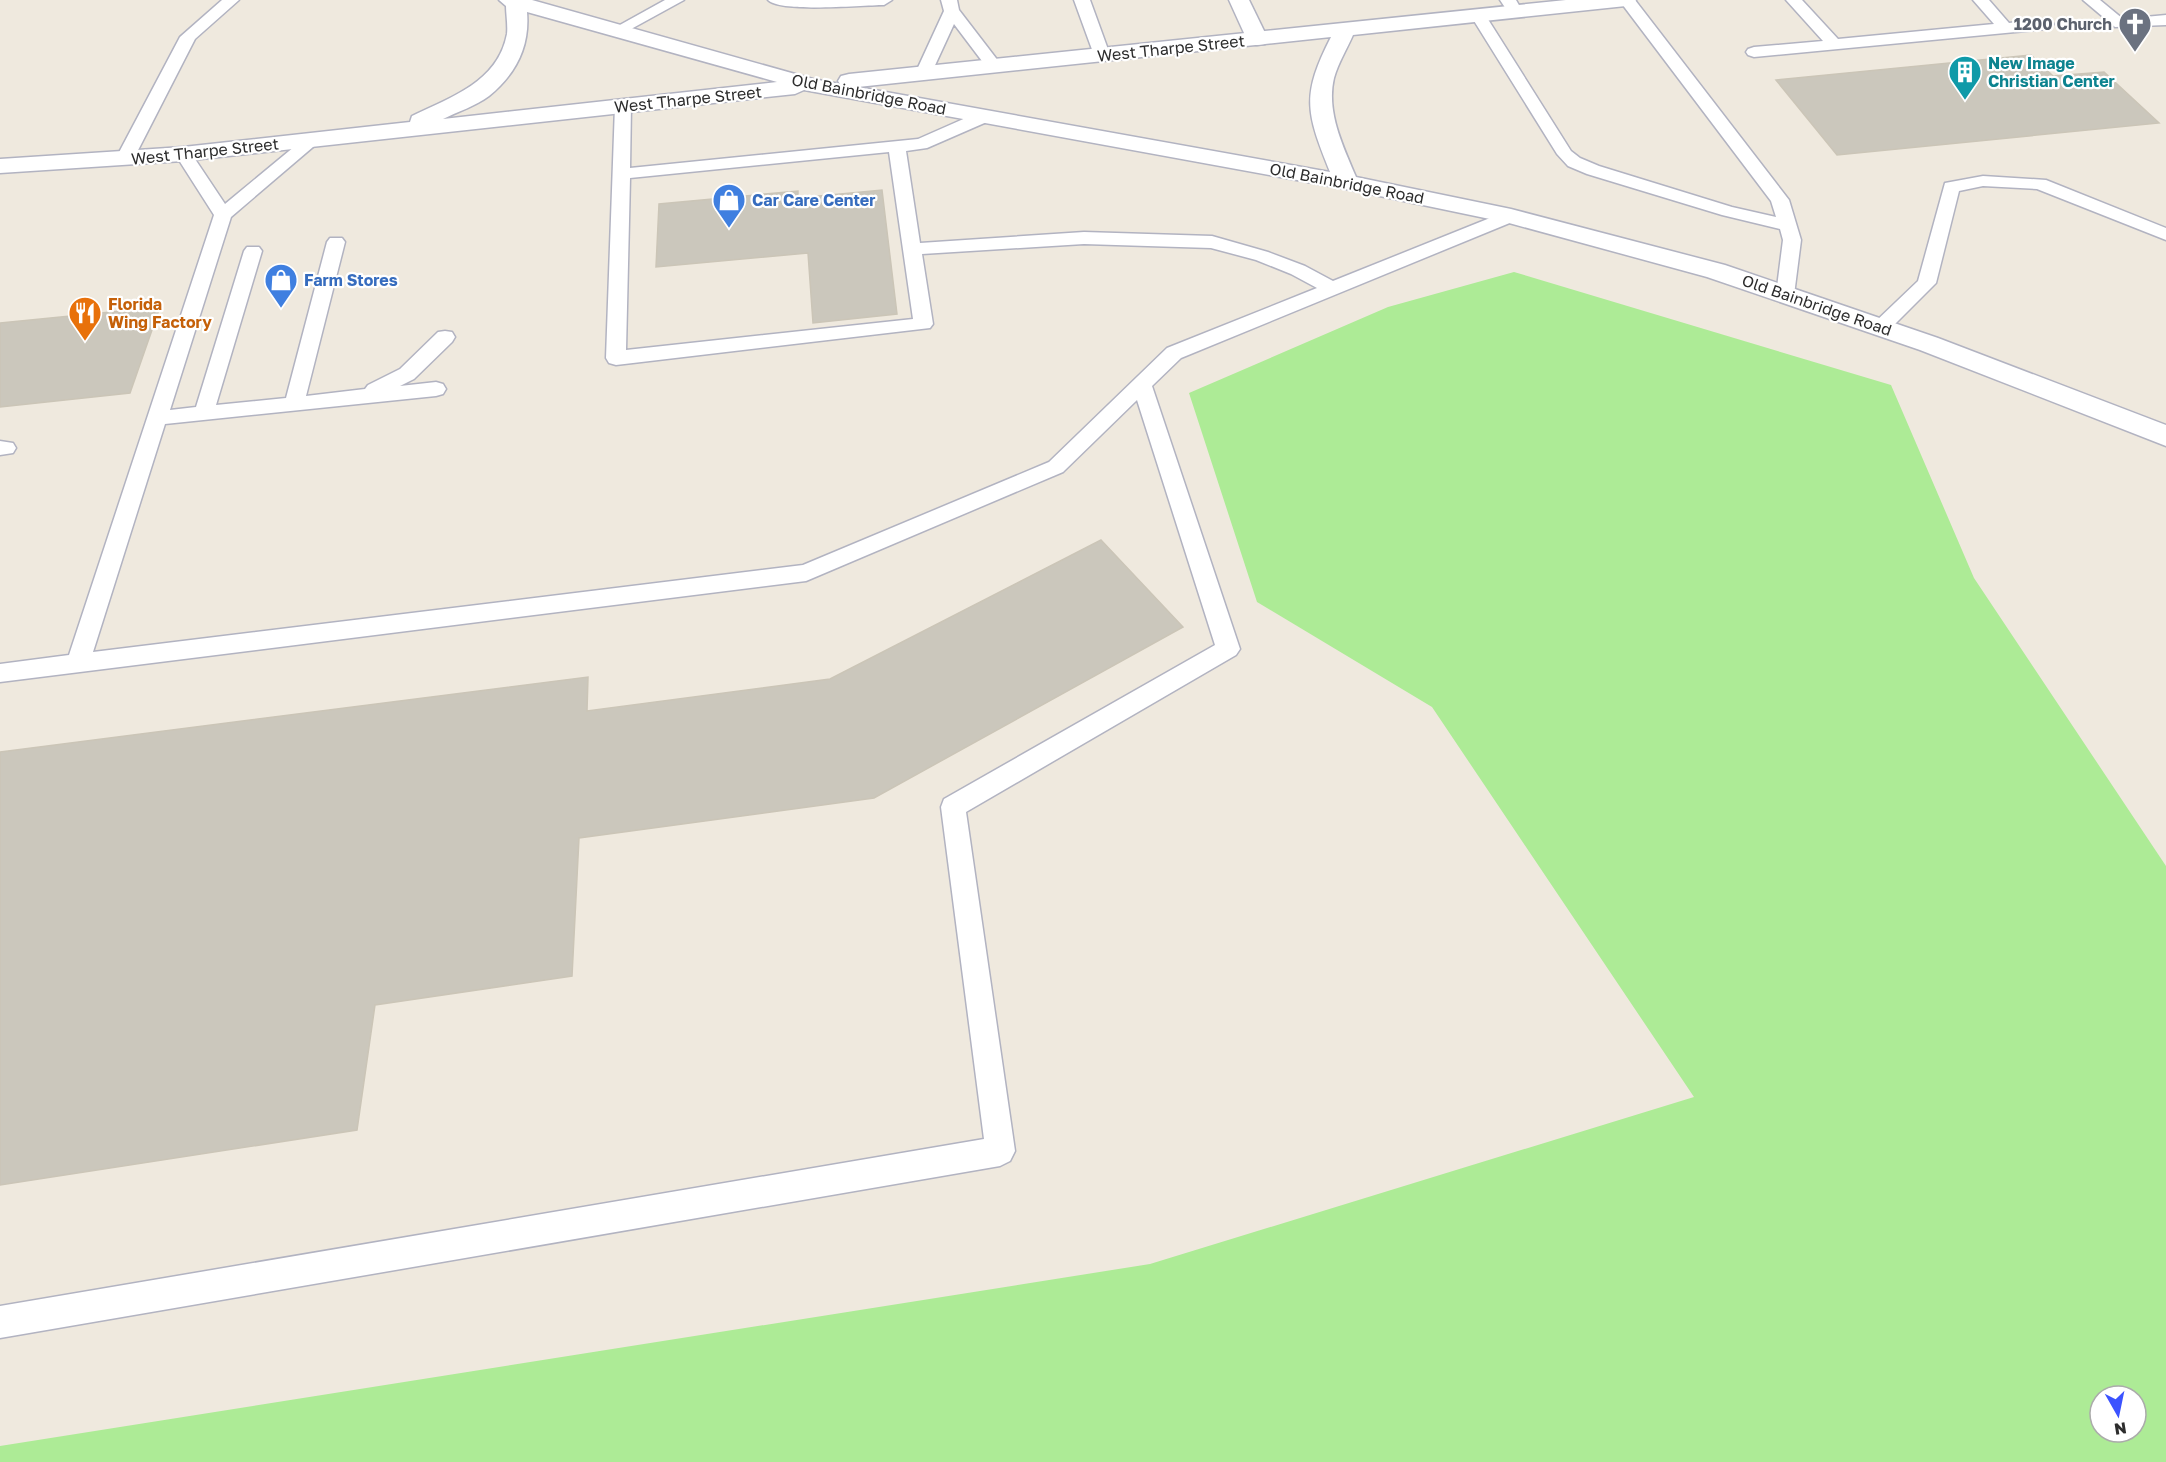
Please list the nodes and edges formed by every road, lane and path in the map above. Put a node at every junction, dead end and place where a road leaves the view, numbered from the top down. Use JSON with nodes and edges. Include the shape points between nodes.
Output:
{"nodes":[{"id":1,"x":231,"y":0,"type":"edge"},
{"id":2,"x":676,"y":0,"type":"edge"},
{"id":3,"x":776,"y":0,"type":"edge"},
{"id":4,"x":884,"y":0,"type":"edge"},
{"id":5,"x":1082,"y":0,"type":"edge"},
{"id":6,"x":1239,"y":0,"type":"edge"},
{"id":7,"x":1627,"y":0,"type":"edge"},
{"id":8,"x":1794,"y":0,"type":"edge"},
{"id":9,"x":1981,"y":0,"type":"edge"},
{"id":10,"x":2091,"y":0,"type":"edge"},
{"id":11,"x":515,"y":1,"type":"edge"},
{"id":12,"x":801,"y":2,"type":"edge"},
{"id":13,"x":950,"y":6,"type":"edge"},
{"id":14,"x":1511,"y":6,"type":"edge"},
{"id":15,"x":1479,"y":16,"type":"junction"},
{"id":16,"x":2166,"y":20,"type":"edge"},
{"id":17,"x":2046,"y":24,"type":"dead end"},
{"id":18,"x":2005,"y":28,"type":"junction"},
{"id":19,"x":1345,"y":30,"type":"junction"},
{"id":20,"x":617,"y":31,"type":"junction"},
{"id":21,"x":1257,"y":39,"type":"junction"},
{"id":22,"x":1834,"y":44,"type":"junction"},
{"id":23,"x":1754,"y":52,"type":"dead end"},
{"id":24,"x":1102,"y":55,"type":"junction"},
{"id":25,"x":994,"y":66,"type":"junction"},
{"id":26,"x":923,"y":74,"type":"junction"},
{"id":27,"x":811,"y":85,"type":"junction"},
{"id":28,"x":623,"y":106,"type":"junction"},
{"id":29,"x":983,"y":117,"type":"junction"},
{"id":30,"x":398,"y":132,"type":"junction"},
{"id":31,"x":312,"y":141,"type":"junction"},
{"id":32,"x":897,"y":146,"type":"junction"},
{"id":33,"x":183,"y":154,"type":"junction"},
{"id":34,"x":124,"y":160,"type":"junction"},
{"id":35,"x":0,"y":166,"type":"edge"},
{"id":36,"x":621,"y":174,"type":"junction"},
{"id":37,"x":1346,"y":182,"type":"junction"},
{"id":38,"x":223,"y":215,"type":"junction"},
{"id":39,"x":1511,"y":216,"type":"junction"},
{"id":40,"x":1788,"y":225,"type":"junction"},
{"id":41,"x":2166,"y":234,"type":"edge"},
{"id":42,"x":336,"y":242,"type":"dead end"},
{"id":43,"x":912,"y":249,"type":"junction"},
{"id":44,"x":253,"y":251,"type":"dead end"},
{"id":45,"x":1333,"y":289,"type":"junction"},
{"id":46,"x":1785,"y":295,"type":"junction"},
{"id":47,"x":1881,"y":327,"type":"junction"},
{"id":48,"x":445,"y":337,"type":"dead end"},
{"id":49,"x":1142,"y":385,"type":"junction"},
{"id":50,"x":436,"y":389,"type":"dead end"},
{"id":51,"x":359,"y":397,"type":"junction"},
{"id":52,"x":294,"y":404,"type":"junction"},
{"id":53,"x":204,"y":413,"type":"junction"},
{"id":54,"x":157,"y":418,"type":"junction"},
{"id":55,"x":2166,"y":436,"type":"edge"},
{"id":56,"x":78,"y":663,"type":"junction"},
{"id":57,"x":0,"y":673,"type":"edge"},
{"id":58,"x":0,"y":1322,"type":"edge"}],
"edges":[{"from":1,"to":34,"type":"lane","via":[[188,37]]},
{"from":2,"to":20,"type":"lane"},
{"from":3,"to":12,"type":"lane"},
{"from":4,"to":12,"type":"lane"},
{"from":5,"to":24,"type":"lane"},
{"from":6,"to":21,"type":"main road"},
{"from":7,"to":14,"type":"main road","name":"West Tharpe Street"},
{"from":7,"to":40,"type":"lane","via":[[1780,200]]},
{"from":8,"to":22,"type":"lane"},
{"from":9,"to":18,"type":"lane"},
{"from":10,"to":16,"type":"lane","via":[[2120,24]]},
{"from":11,"to":20,"type":"main road","name":"Old Bainbridge Road"},
{"from":11,"to":30,"type":"main road","via":[[518,32],[510,59],[480,92]]},
{"from":13,"to":25,"type":"lane"},
{"from":13,"to":26,"type":"lane"},
{"from":14,"to":15,"type":"main road","name":"West Tharpe Street"},
{"from":15,"to":19,"type":"main road","name":"West Tharpe Street"},
{"from":15,"to":40,"type":"lane","via":[[1565,154],[1574,162],[1728,211]]},
{"from":17,"to":18,"type":"lane"},
{"from":18,"to":22,"type":"lane"},
{"from":19,"to":21,"type":"main road","name":"West Tharpe Street"},
{"from":19,"to":37,"type":"main road","via":[[1323,77],[1320,104],[1326,132]]},
{"from":20,"to":27,"type":"main road","name":"Old Bainbridge Road"},
{"from":21,"to":24,"type":"main road","name":"West Tharpe Street"},
{"from":22,"to":23,"type":"lane"},
{"from":24,"to":25,"type":"main road","name":"West Tharpe Street"},
{"from":25,"to":26,"type":"main road","name":"West Tharpe Street"},
{"from":26,"to":27,"type":"main road","name":"West Tharpe Street"},
{"from":27,"to":28,"type":"main road","name":"West Tharpe Street"},
{"from":27,"to":29,"type":"main road","name":"Old Bainbridge Road"},
{"from":28,"to":30,"type":"main road","name":"West Tharpe Street"},
{"from":28,"to":36,"type":"lane"},
{"from":29,"to":32,"type":"lane","via":[[921,144]]},
{"from":29,"to":37,"type":"main road","name":"Old Bainbridge Road"},
{"from":30,"to":31,"type":"main road","name":"West Tharpe Street"},
{"from":31,"to":33,"type":"main road","name":"West Tharpe Street"},
{"from":31,"to":38,"type":"lane"},
{"from":32,"to":36,"type":"lane"},
{"from":32,"to":43,"type":"lane"},
{"from":33,"to":34,"type":"main road","name":"West Tharpe Street"},
{"from":33,"to":38,"type":"lane"},
{"from":34,"to":35,"type":"main road","name":"West Tharpe Street"},
{"from":36,"to":43,"type":"lane","via":[[616,358],[923,324]]},
{"from":37,"to":39,"type":"main road","name":"Old Bainbridge Road"},
{"from":38,"to":54,"type":"lane"},
{"from":39,"to":45,"type":"lane"},
{"from":39,"to":46,"type":"main road","name":"Old Bainbridge Road","via":[[1716,271]]},
{"from":40,"to":46,"type":"lane","via":[[1792,240]]},
{"from":41,"to":47,"type":"lane","via":[[2040,184],[1983,181],[1951,187],[1927,283]]},
{"from":42,"to":52,"type":"lane"},
{"from":43,"to":45,"type":"lane","via":[[1084,238],[1212,242],[1299,270]]},
{"from":44,"to":53,"type":"lane"},
{"from":45,"to":49,"type":"lane","via":[[1174,353]]},
{"from":46,"to":47,"type":"main road","name":"Old Bainbridge Road"},
{"from":47,"to":55,"type":"main road","name":"Old Bainbridge Road"},
{"from":48,"to":51,"type":"lane","via":[[408,374]]},
{"from":49,"to":56,"type":"lane","via":[[1056,467],[806,573]]},
{"from":49,"to":58,"type":"lane","via":[[1228,649],[953,807],[1000,1151]]},
{"from":50,"to":51,"type":"lane"},
{"from":51,"to":52,"type":"lane"},
{"from":52,"to":53,"type":"lane"},
{"from":53,"to":54,"type":"lane"},
{"from":54,"to":56,"type":"lane"},
{"from":56,"to":57,"type":"lane"}]}
